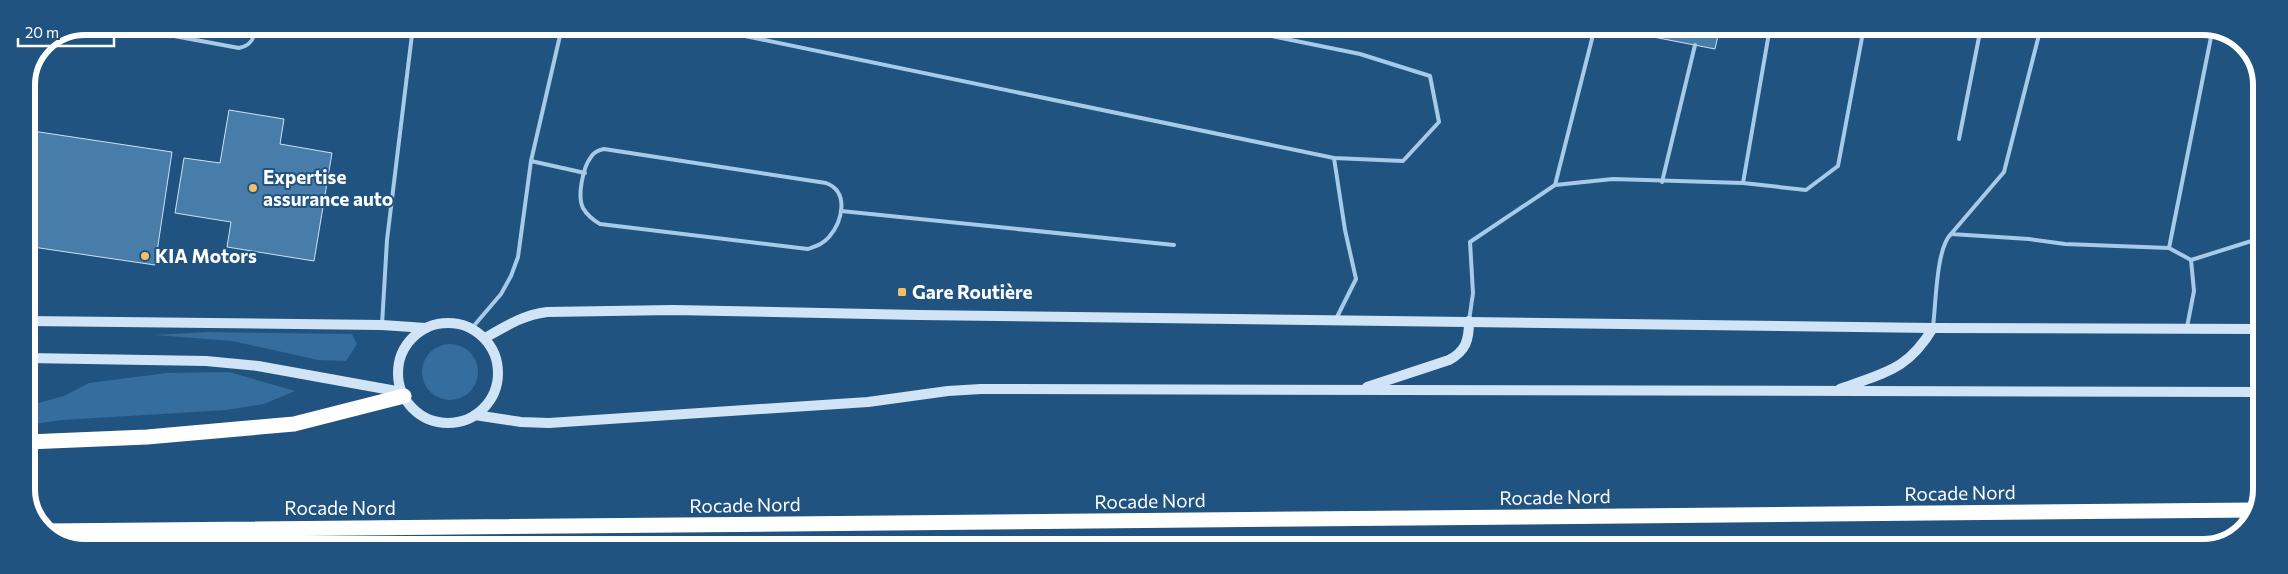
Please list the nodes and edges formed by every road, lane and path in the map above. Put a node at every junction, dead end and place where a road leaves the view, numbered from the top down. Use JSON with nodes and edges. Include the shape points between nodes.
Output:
{"nodes":[{"id":1,"x":169,"y":35,"type":"edge"},
{"id":2,"x":255,"y":35,"type":"edge"},
{"id":3,"x":412,"y":35,"type":"edge"},
{"id":4,"x":560,"y":35,"type":"edge"},
{"id":5,"x":741,"y":35,"type":"edge"},
{"id":6,"x":1266,"y":35,"type":"edge"},
{"id":7,"x":1593,"y":35,"type":"edge"},
{"id":8,"x":1769,"y":35,"type":"edge"},
{"id":9,"x":1863,"y":35,"type":"edge"},
{"id":10,"x":1979,"y":35,"type":"edge"},
{"id":11,"x":2039,"y":35,"type":"edge"},
{"id":12,"x":2211,"y":36,"type":"edge"},
{"id":13,"x":1694,"y":45,"type":"dead end"},
{"id":14,"x":1959,"y":139,"type":"dead end"},
{"id":15,"x":1334,"y":158,"type":"junction"},
{"id":16,"x":532,"y":162,"type":"junction"},
{"id":17,"x":585,"y":173,"type":"junction"},
{"id":18,"x":1662,"y":182,"type":"junction"},
{"id":19,"x":1743,"y":183,"type":"junction"},
{"id":20,"x":1555,"y":185,"type":"junction"},
{"id":21,"x":841,"y":211,"type":"junction"},
{"id":22,"x":1951,"y":234,"type":"junction"},
{"id":23,"x":2253,"y":241,"type":"edge"},
{"id":24,"x":1174,"y":245,"type":"dead end"},
{"id":25,"x":2169,"y":248,"type":"junction"},
{"id":26,"x":2191,"y":260,"type":"junction"},
{"id":27,"x":1336,"y":320,"type":"junction"},
{"id":28,"x":35,"y":321,"type":"edge"},
{"id":29,"x":1470,"y":321,"type":"junction"},
{"id":30,"x":382,"y":325,"type":"junction"},
{"id":31,"x":2187,"y":327,"type":"junction"},
{"id":32,"x":426,"y":328,"type":"junction"},
{"id":33,"x":472,"y":328,"type":"junction"},
{"id":34,"x":1933,"y":328,"type":"junction"},
{"id":35,"x":2253,"y":329,"type":"edge"},
{"id":36,"x":485,"y":338,"type":"junction"},
{"id":37,"x":35,"y":358,"type":"edge"},
{"id":38,"x":1357,"y":390,"type":"junction"},
{"id":39,"x":1834,"y":391,"type":"junction"},
{"id":40,"x":2253,"y":392,"type":"edge"},
{"id":41,"x":403,"y":394,"type":"junction"},
{"id":42,"x":475,"y":415,"type":"junction"},
{"id":43,"x":35,"y":442,"type":"edge"},
{"id":44,"x":2248,"y":510,"type":"edge"},
{"id":45,"x":59,"y":531,"type":"edge"}],
"edges":[{"from":1,"to":2,"type":"lane","via":[[239,48],[249,44]]},
{"from":3,"to":30,"type":"lane","via":[[387,240]]},
{"from":4,"to":16,"type":"lane"},
{"from":5,"to":15,"type":"lane"},
{"from":6,"to":15,"type":"lane","via":[[1360,54],[1430,76],[1439,122],[1403,161]]},
{"from":7,"to":20,"type":"lane"},
{"from":8,"to":19,"type":"lane"},
{"from":9,"to":19,"type":"lane","via":[[1838,166],[1806,190]]},
{"from":10,"to":14,"type":"lane"},
{"from":11,"to":22,"type":"lane","via":[[2004,172]]},
{"from":12,"to":25,"type":"lane"},
{"from":13,"to":18,"type":"lane"},
{"from":15,"to":27,"type":"lane","via":[[1356,279]]},
{"from":16,"to":17,"type":"lane"},
{"from":16,"to":33,"type":"lane","via":[[518,257],[501,294]]},
{"from":17,"to":21,"type":"lane","via":[[592,155],[604,149],[611,150],[826,183],[840,194]]},
{"from":17,"to":21,"type":"lane","via":[[580,198],[591,219],[600,224],[808,249],[828,239]]},
{"from":18,"to":19,"type":"lane"},
{"from":18,"to":20,"type":"lane","via":[[1613,179]]},
{"from":20,"to":29,"type":"lane","via":[[1470,242]]},
{"from":21,"to":24,"type":"lane"},
{"from":22,"to":25,"type":"lane","via":[[2065,244]]},
{"from":22,"to":34,"type":"lane","via":[[1946,239],[1940,266]]},
{"from":23,"to":26,"type":"lane"},
{"from":25,"to":26,"type":"lane"},
{"from":26,"to":31,"type":"lane","via":[[2194,291]]},
{"from":27,"to":29,"type":"street"},
{"from":27,"to":36,"type":"street","via":[[673,310],[547,312],[516,319]]},
{"from":28,"to":30,"type":"street"},
{"from":29,"to":34,"type":"street"},
{"from":29,"to":38,"type":"street","via":[[1469,339],[1458,355]]},
{"from":30,"to":32,"type":"street"},
{"from":31,"to":34,"type":"street"},
{"from":31,"to":35,"type":"street"},
{"from":32,"to":33,"type":"street","via":[[441,323],[457,323]]},
{"from":32,"to":41,"type":"street","via":[[416,335],[401,355],[398,367]]},
{"from":33,"to":36,"type":"street"},
{"from":34,"to":39,"type":"street","via":[[1920,348],[1894,369]]},
{"from":36,"to":42,"type":"street","via":[[498,364],[498,378],[490,399]]},
{"from":37,"to":41,"type":"street","via":[[206,361],[258,366]]},
{"from":38,"to":39,"type":"street"},
{"from":38,"to":42,"type":"street","via":[[981,389],[853,403],[549,423]]},
{"from":39,"to":40,"type":"street"},
{"from":41,"to":42,"type":"street","via":[[422,416],[435,421],[463,421]]},
{"from":41,"to":43,"type":"highway","via":[[294,424],[186,434]]},
{"from":44,"to":45,"type":"highway","name":"Rocade Nord"}]}
